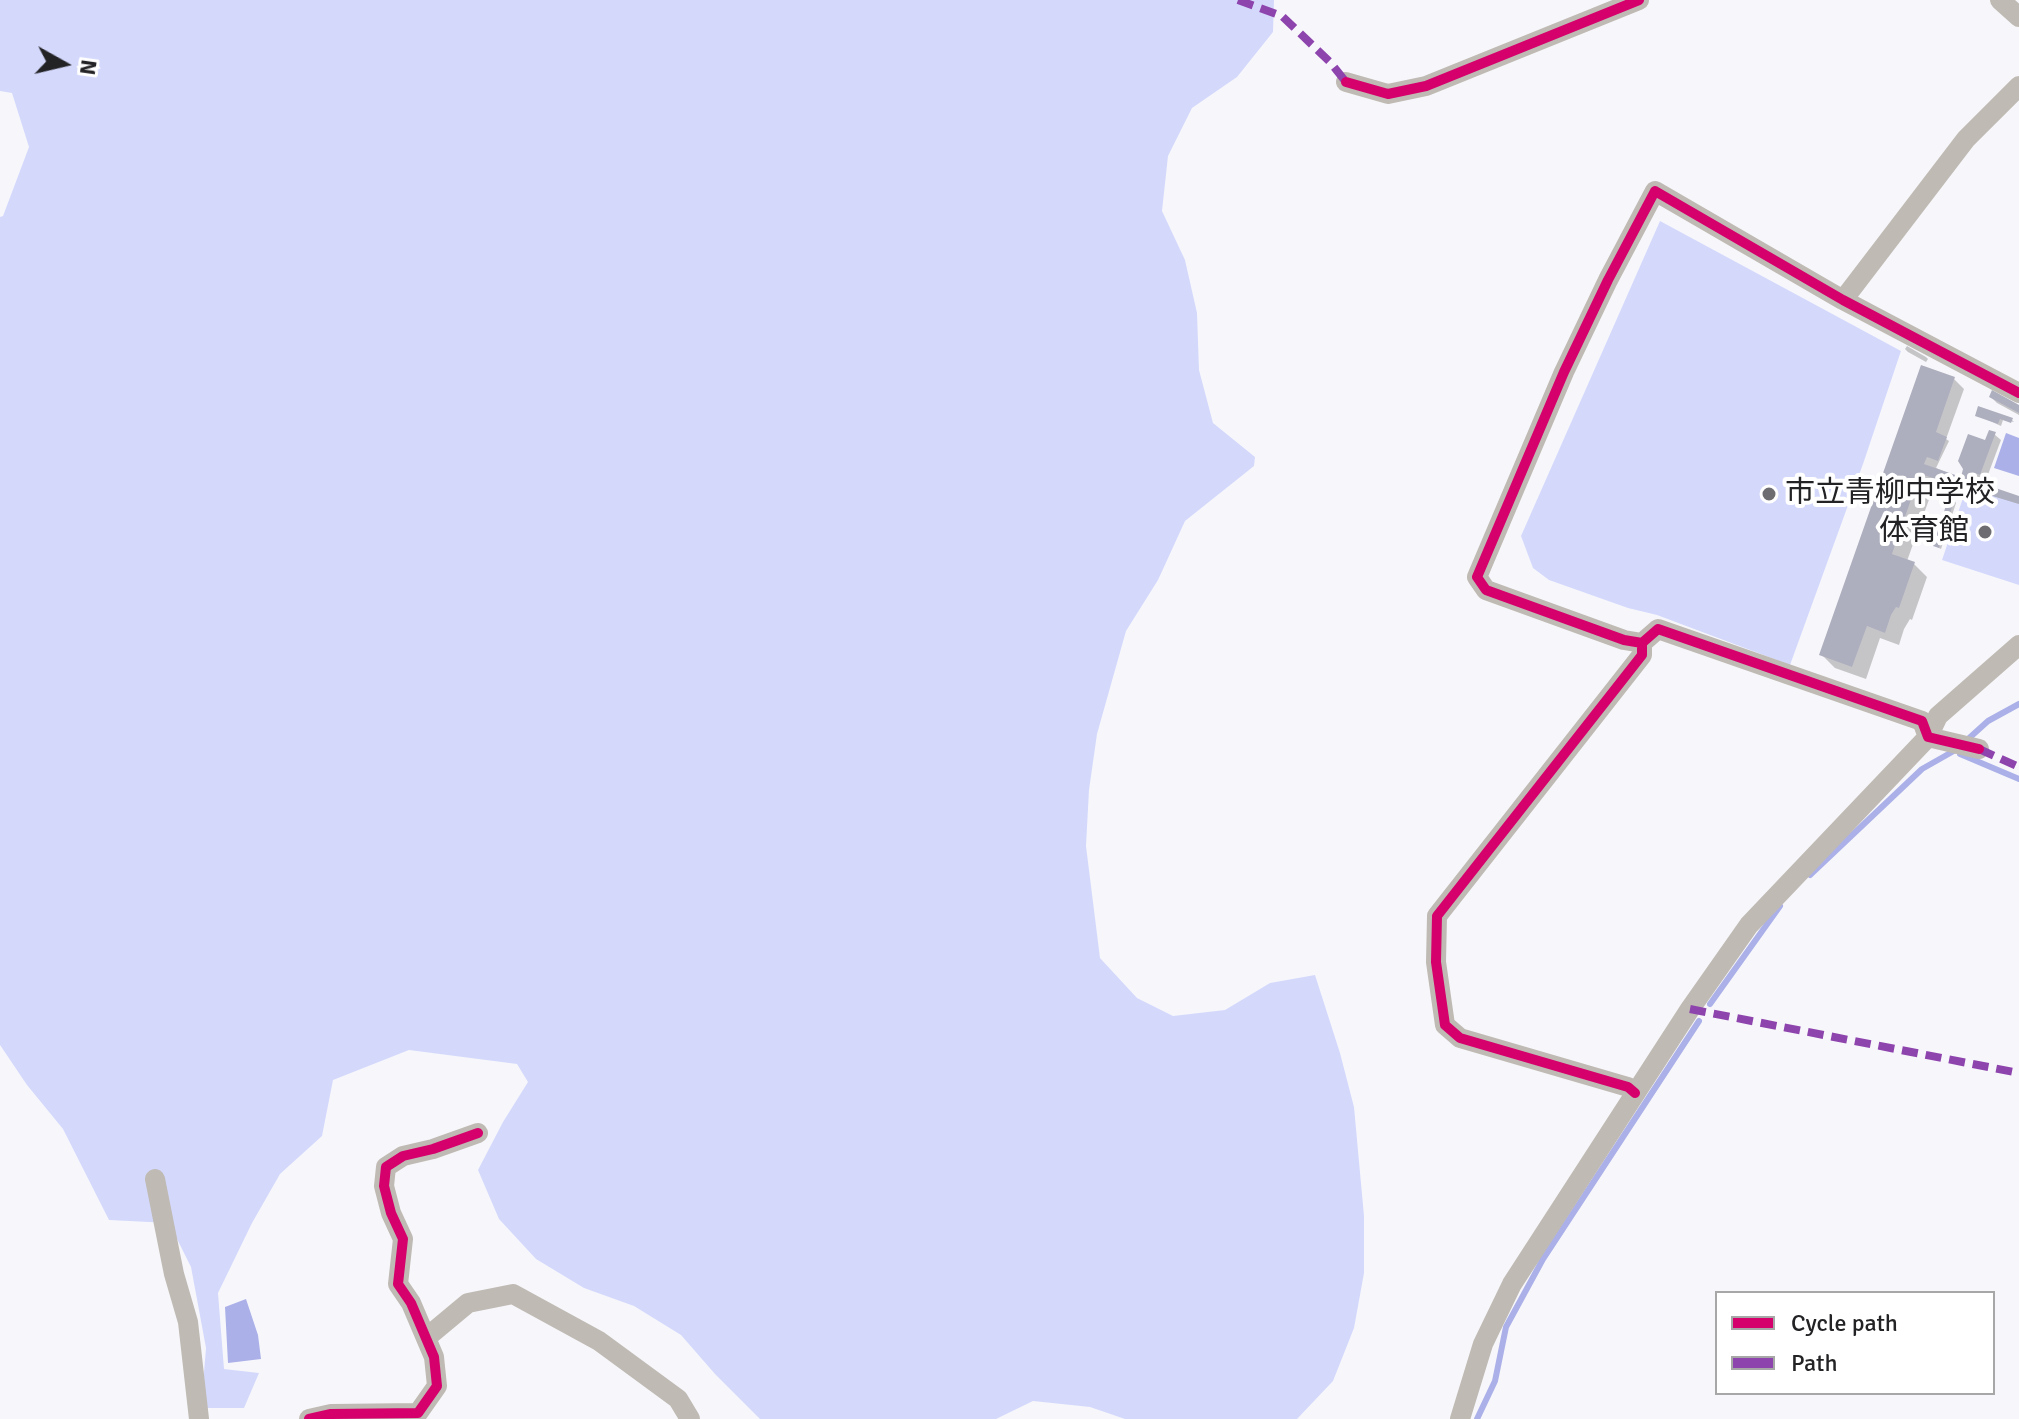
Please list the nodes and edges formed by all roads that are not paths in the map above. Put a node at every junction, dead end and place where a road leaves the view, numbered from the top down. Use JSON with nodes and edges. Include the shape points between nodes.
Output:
{"nodes":[{"id":1,"x":1639,"y":0,"type":"edge"},
{"id":2,"x":2000,"y":0,"type":"edge"},
{"id":3,"x":2019,"y":17,"type":"edge"},
{"id":4,"x":1346,"y":82,"type":"dead end"},
{"id":5,"x":2019,"y":86,"type":"edge"},
{"id":6,"x":1843,"y":300,"type":"junction"},
{"id":7,"x":2019,"y":393,"type":"edge"},
{"id":8,"x":1642,"y":643,"type":"junction"},
{"id":9,"x":2019,"y":645,"type":"edge"},
{"id":10,"x":1928,"y":737,"type":"junction"},
{"id":11,"x":1979,"y":749,"type":"dead end"},
{"id":12,"x":1635,"y":1093,"type":"junction"},
{"id":13,"x":478,"y":1133,"type":"dead end"},
{"id":14,"x":155,"y":1179,"type":"dead end"},
{"id":15,"x":426,"y":1338,"type":"junction"},
{"id":16,"x":199,"y":1419,"type":"edge"},
{"id":17,"x":309,"y":1419,"type":"edge"},
{"id":18,"x":690,"y":1419,"type":"edge"},
{"id":19,"x":1460,"y":1419,"type":"edge"}],
"edges":[{"from":1,"to":4,"type":"street","via":[[1426,86],[1388,94]]},
{"from":2,"to":3,"type":"street"},
{"from":5,"to":6,"type":"street","via":[[1966,139]]},
{"from":6,"to":7,"type":"street"},
{"from":6,"to":8,"type":"street","via":[[1655,191],[1646,205],[1564,372],[1477,577],[1486,590]]},
{"from":8,"to":10,"type":"street","via":[[1658,629],[1922,721]]},
{"from":8,"to":12,"type":"street","via":[[1642,655],[1437,916],[1436,962],[1445,1025],[1460,1038]]},
{"from":9,"to":10,"type":"street","via":[[1938,716]]},
{"from":10,"to":11,"type":"street"},
{"from":10,"to":12,"type":"street","via":[[1749,925]]},
{"from":12,"to":19,"type":"street","via":[[1512,1284],[1483,1344]]},
{"from":13,"to":15,"type":"street","via":[[403,1156],[386,1167],[384,1186],[403,1239],[398,1284]]},
{"from":14,"to":16,"type":"street","via":[[188,1322]]},
{"from":15,"to":17,"type":"street","via":[[437,1386],[418,1413]]},
{"from":15,"to":18,"type":"street","via":[[468,1303],[513,1294],[599,1341],[678,1399]]}]}
